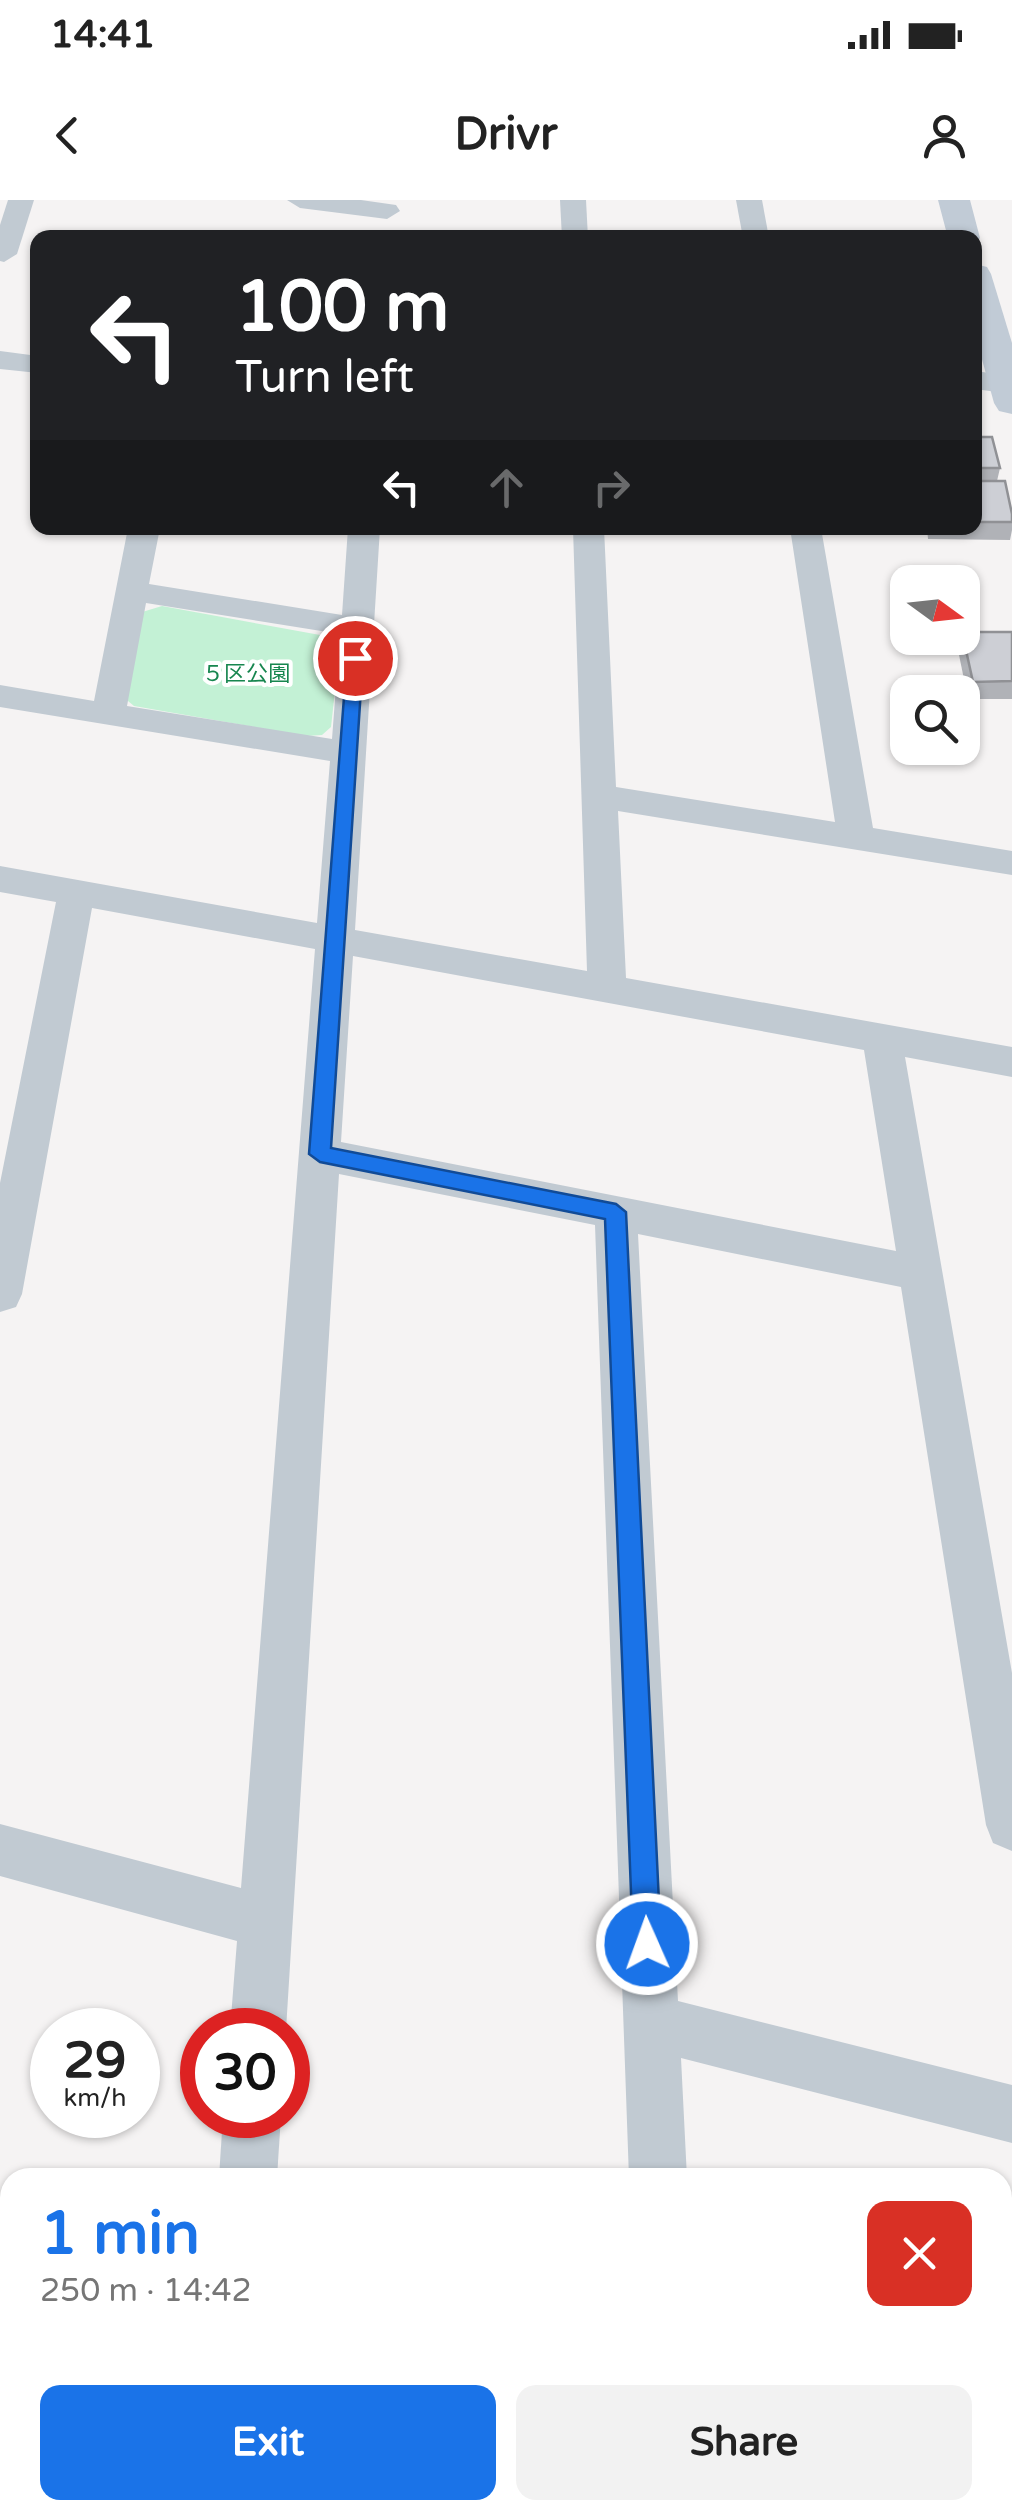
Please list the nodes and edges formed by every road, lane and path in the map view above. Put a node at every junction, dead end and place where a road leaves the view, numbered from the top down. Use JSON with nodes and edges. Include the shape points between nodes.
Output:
{"nodes":[{"id":1,"x":21,"y":200,"type":"edge"},
{"id":2,"x":300,"y":200,"type":"edge"},
{"id":3,"x":573,"y":200,"type":"edge"},
{"id":4,"x":750,"y":200,"type":"edge"},
{"id":5,"x":954,"y":200,"type":"edge"},
{"id":6,"x":386,"y":216,"type":"edge"},
{"id":7,"x":575,"y":230,"type":"edge"},
{"id":8,"x":755,"y":230,"type":"edge"},
{"id":9,"x":962,"y":230,"type":"edge"},
{"id":10,"x":2,"y":254,"type":"edge"},
{"id":11,"x":30,"y":257,"type":"edge"},
{"id":12,"x":982,"y":305,"type":"edge"},
{"id":13,"x":0,"y":360,"type":"edge"},
{"id":14,"x":30,"y":364,"type":"edge"},
{"id":15,"x":1001,"y":388,"type":"edge"},
{"id":16,"x":143,"y":535,"type":"edge"},
{"id":17,"x":364,"y":535,"type":"edge"},
{"id":18,"x":588,"y":535,"type":"edge"},
{"id":19,"x":807,"y":535,"type":"edge"},
{"id":20,"x":133,"y":591,"type":"junction"},
{"id":21,"x":357,"y":627,"type":"junction"},
{"id":22,"x":0,"y":696,"type":"edge"},
{"id":23,"x":109,"y":713,"type":"junction"},
{"id":24,"x":348,"y":754,"type":"junction"},
{"id":25,"x":599,"y":796,"type":"junction"},
{"id":26,"x":856,"y":838,"type":"junction"},
{"id":27,"x":1012,"y":864,"type":"edge"},
{"id":28,"x":0,"y":879,"type":"edge"},
{"id":29,"x":76,"y":893,"type":"junction"},
{"id":30,"x":335,"y":940,"type":"junction"},
{"id":31,"x":606,"y":989,"type":"junction"},
{"id":32,"x":882,"y":1038,"type":"junction"},
{"id":33,"x":1012,"y":1062,"type":"edge"},
{"id":34,"x":19,"y":1093,"type":"edge"},
{"id":35,"x":320,"y":1154,"type":"junction"},
{"id":36,"x":616,"y":1212,"type":"junction"},
{"id":37,"x":920,"y":1274,"type":"junction"},
{"id":38,"x":0,"y":1294,"type":"edge"},
{"id":39,"x":1012,"y":1825,"type":"edge"},
{"id":40,"x":0,"y":1850,"type":"edge"},
{"id":41,"x":266,"y":1922,"type":"junction"},
{"id":42,"x":260,"y":2008,"type":"edge"},
{"id":43,"x":651,"y":2022,"type":"junction"},
{"id":44,"x":1012,"y":2114,"type":"edge"},
{"id":45,"x":251,"y":2138,"type":"edge"},
{"id":46,"x":249,"y":2168,"type":"edge"},
{"id":47,"x":658,"y":2168,"type":"edge"}],
"edges":[{"from":1,"to":10,"type":"street"},
{"from":2,"to":6,"type":"street"},
{"from":3,"to":7,"type":"street"},
{"from":4,"to":8,"type":"street"},
{"from":5,"to":9,"type":"street"},
{"from":10,"to":11,"type":"street"},
{"from":12,"to":15,"type":"street"},
{"from":13,"to":14,"type":"street"},
{"from":16,"to":20,"type":"street"},
{"from":17,"to":21,"type":"street"},
{"from":18,"to":25,"type":"street"},
{"from":19,"to":26,"type":"street"},
{"from":20,"to":21,"type":"street"},
{"from":20,"to":23,"type":"street"},
{"from":21,"to":24,"type":"street"},
{"from":22,"to":23,"type":"street"},
{"from":23,"to":24,"type":"street"},
{"from":24,"to":30,"type":"street"},
{"from":25,"to":26,"type":"street"},
{"from":25,"to":31,"type":"street"},
{"from":26,"to":27,"type":"street"},
{"from":28,"to":29,"type":"street"},
{"from":29,"to":30,"type":"street"},
{"from":29,"to":34,"type":"street"},
{"from":30,"to":31,"type":"street"},
{"from":30,"to":35,"type":"street"},
{"from":31,"to":32,"type":"street"},
{"from":32,"to":33,"type":"street"},
{"from":32,"to":37,"type":"street"},
{"from":34,"to":38,"type":"street"},
{"from":35,"to":36,"type":"street"},
{"from":35,"to":41,"type":"street"},
{"from":36,"to":37,"type":"street"},
{"from":36,"to":43,"type":"street"},
{"from":37,"to":39,"type":"street"},
{"from":40,"to":41,"type":"street"},
{"from":41,"to":42,"type":"street"},
{"from":43,"to":44,"type":"street"},
{"from":43,"to":47,"type":"street"},
{"from":45,"to":46,"type":"street"}]}
